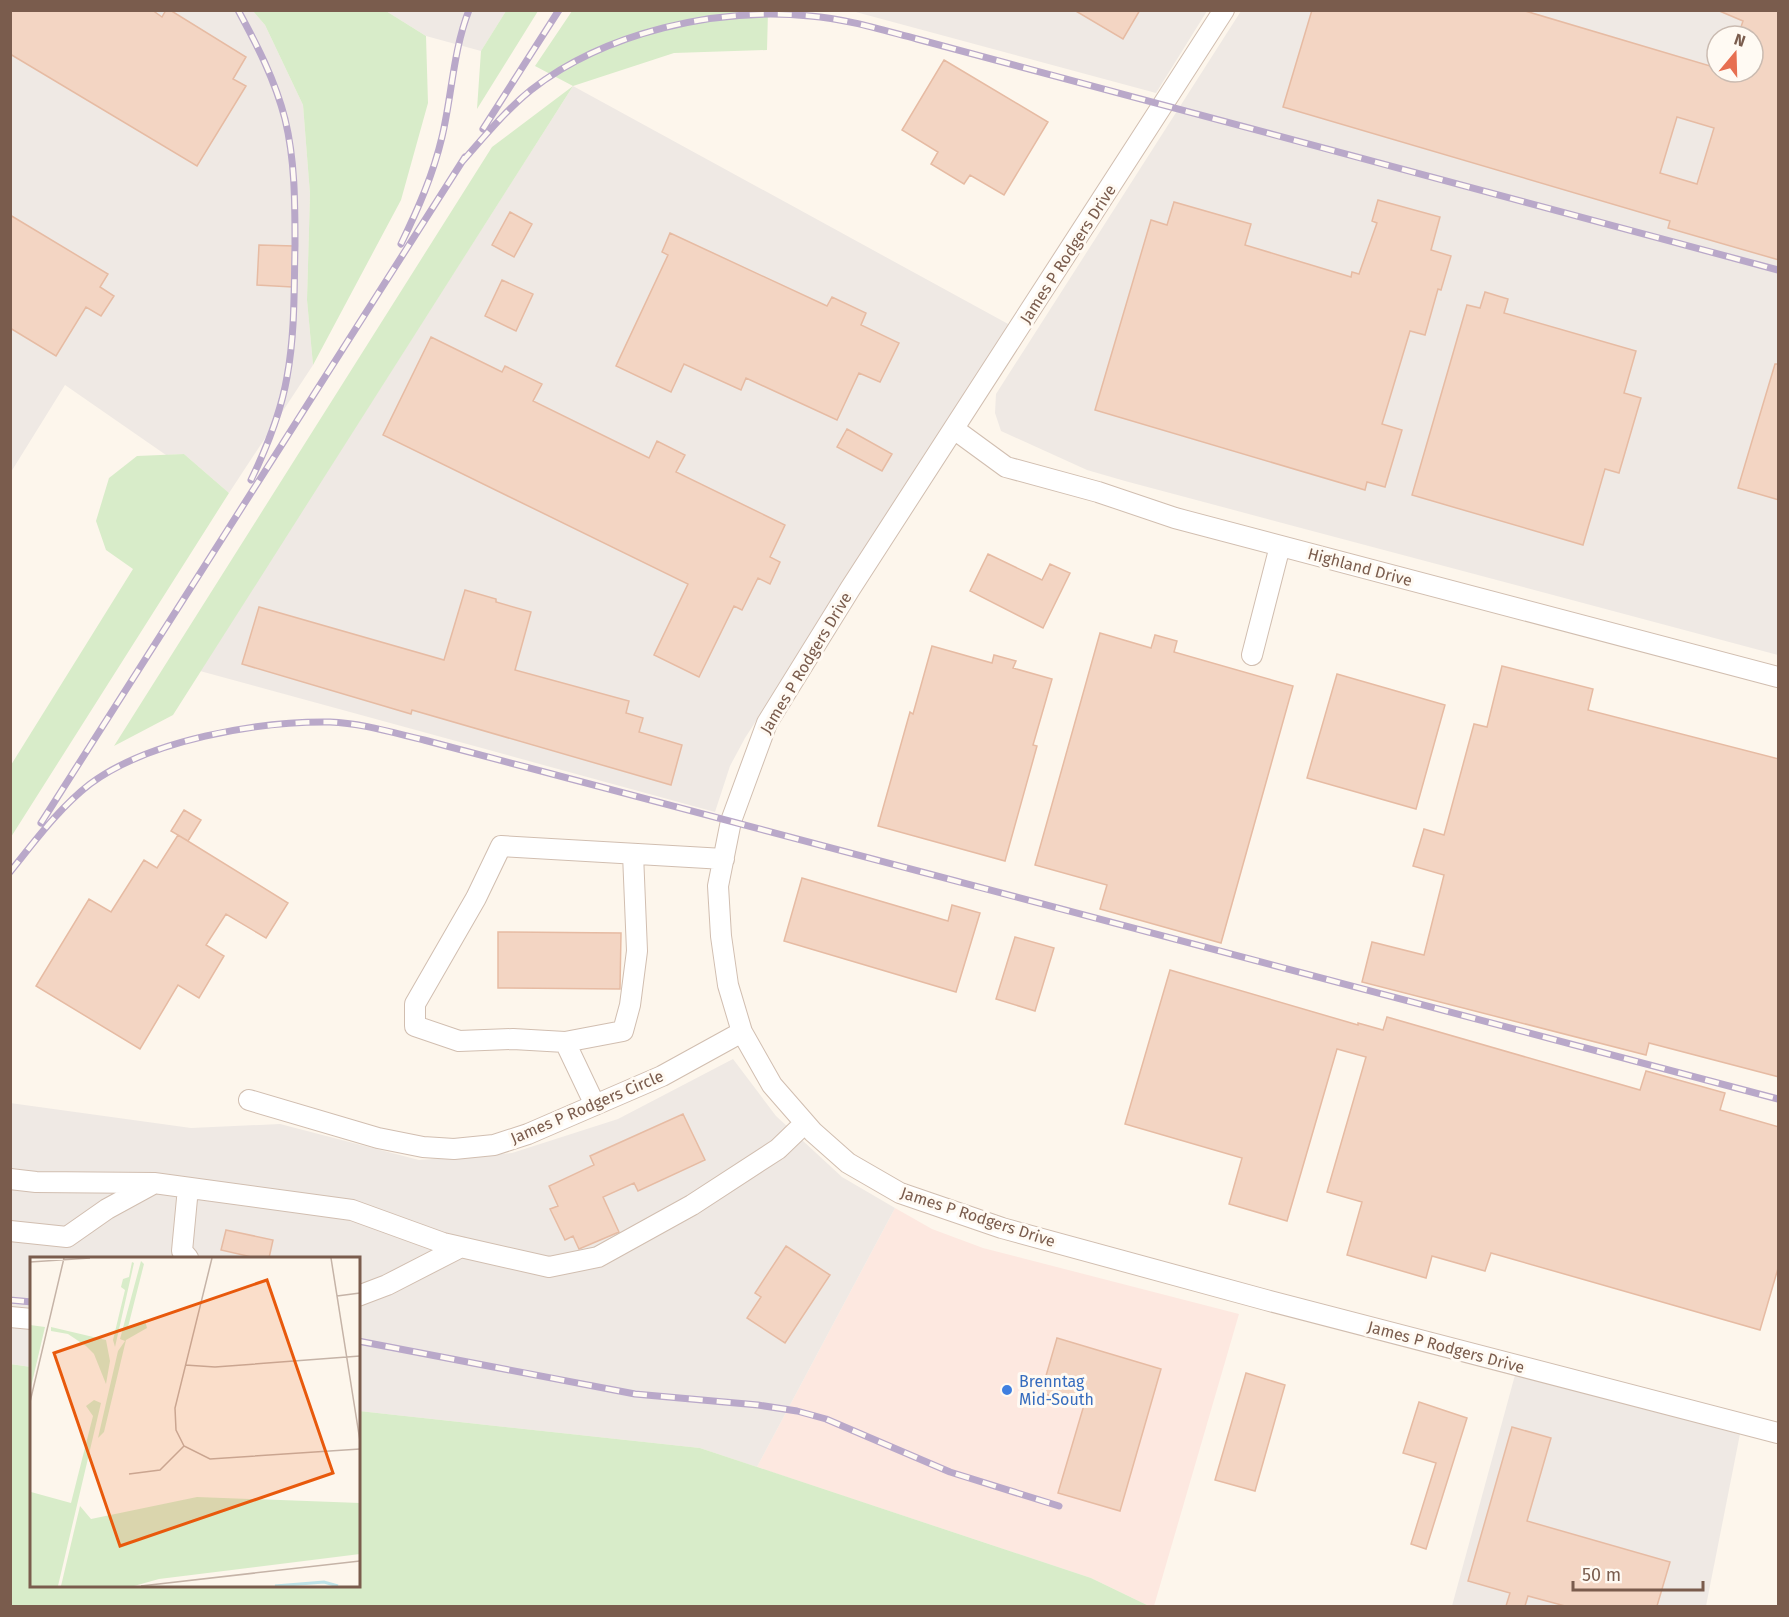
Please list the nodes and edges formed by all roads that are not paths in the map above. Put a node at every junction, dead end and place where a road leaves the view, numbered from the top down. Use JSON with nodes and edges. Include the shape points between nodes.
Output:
{"nodes":[{"id":1,"x":1224,"y":10,"type":"edge"},
{"id":2,"x":954,"y":429,"type":"junction"},
{"id":3,"x":1280,"y":546,"type":"junction"},
{"id":4,"x":1252,"y":655,"type":"dead end"},
{"id":5,"x":1779,"y":677,"type":"edge"},
{"id":6,"x":633,"y":854,"type":"junction"},
{"id":7,"x":724,"y":859,"type":"junction"},
{"id":8,"x":742,"y":1032,"type":"junction"},
{"id":9,"x":565,"y":1042,"type":"junction"},
{"id":10,"x":249,"y":1100,"type":"dead end"},
{"id":11,"x":595,"y":1105,"type":"junction"},
{"id":12,"x":805,"y":1123,"type":"junction"},
{"id":13,"x":10,"y":1179,"type":"edge"},
{"id":14,"x":154,"y":1184,"type":"junction"},
{"id":15,"x":188,"y":1188,"type":"junction"},
{"id":16,"x":10,"y":1231,"type":"edge"},
{"id":17,"x":461,"y":1247,"type":"junction"},
{"id":18,"x":186,"y":1257,"type":"edge"},
{"id":19,"x":360,"y":1295,"type":"edge"},
{"id":20,"x":10,"y":1317,"type":"edge"},
{"id":21,"x":30,"y":1320,"type":"edge"},
{"id":22,"x":1779,"y":1433,"type":"edge"}],
"edges":[{"from":1,"to":2,"type":"street","name":"James P Rodgers Drive"},
{"from":2,"to":3,"type":"street","name":"Highland Drive","via":[[1006,467]]},
{"from":2,"to":7,"type":"street","name":"James P Rodgers Drive","via":[[767,723],[731,821]]},
{"from":3,"to":4,"type":"street"},
{"from":3,"to":5,"type":"street","name":"Highland Drive"},
{"from":6,"to":7,"type":"street"},
{"from":6,"to":9,"type":"street","via":[[637,951],[623,1031]]},
{"from":6,"to":9,"type":"street","via":[[501,846],[416,1004],[415,1026],[459,1041]]},
{"from":7,"to":8,"type":"street","name":"James P Rodgers Drive","via":[[718,886],[721,936],[728,985]]},
{"from":8,"to":11,"type":"street","name":"James P Rodgers Circle","via":[[662,1076]]},
{"from":8,"to":12,"type":"street","name":"James P Rodgers Drive","via":[[772,1085]]},
{"from":9,"to":11,"type":"street"},
{"from":10,"to":11,"type":"street","name":"James P Rodgers Circle","via":[[378,1138],[454,1149],[494,1145]]},
{"from":12,"to":17,"type":"street","via":[[778,1149],[702,1199],[598,1257],[549,1267]]},
{"from":12,"to":22,"type":"street","name":"James P Rodgers Drive","via":[[848,1163],[900,1193],[1002,1228]]},
{"from":13,"to":14,"type":"street"},
{"from":14,"to":15,"type":"street"},
{"from":14,"to":16,"type":"street","via":[[66,1237]]},
{"from":15,"to":17,"type":"street","via":[[352,1210]]},
{"from":15,"to":18,"type":"street","via":[[183,1251]]},
{"from":17,"to":19,"type":"street"},
{"from":20,"to":21,"type":"street"}]}
